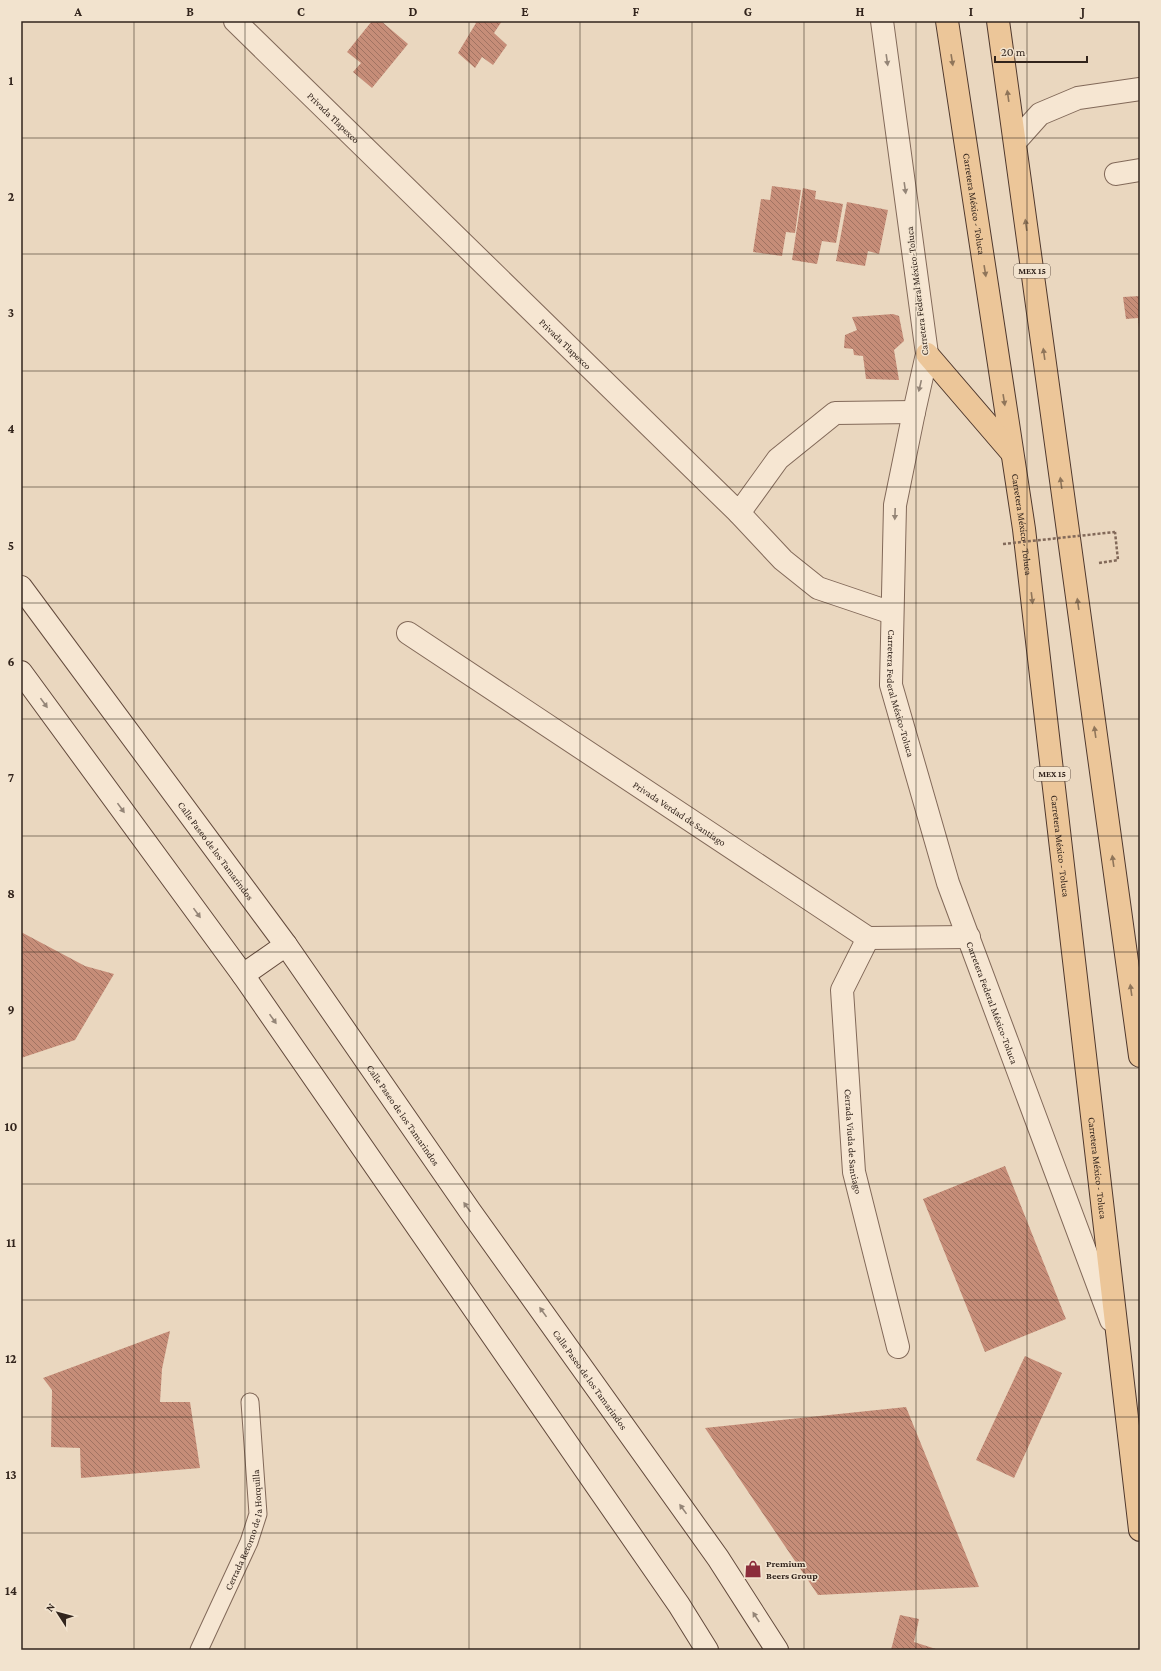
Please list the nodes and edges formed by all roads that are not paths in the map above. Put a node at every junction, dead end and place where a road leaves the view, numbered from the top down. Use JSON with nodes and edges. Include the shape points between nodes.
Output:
{"nodes":[{"id":1,"x":235,"y":21,"type":"edge"},
{"id":2,"x":882,"y":21,"type":"edge"},
{"id":3,"x":947,"y":21,"type":"edge"},
{"id":4,"x":998,"y":21,"type":"edge"},
{"id":5,"x":1140,"y":89,"type":"edge"},
{"id":6,"x":1015,"y":142,"type":"junction"},
{"id":7,"x":1140,"y":170,"type":"edge"},
{"id":8,"x":1116,"y":174,"type":"dead end"},
{"id":9,"x":927,"y":354,"type":"junction"},
{"id":10,"x":914,"y":412,"type":"junction"},
{"id":11,"x":1012,"y":453,"type":"junction"},
{"id":12,"x":739,"y":513,"type":"junction"},
{"id":13,"x":21,"y":587,"type":"edge"},
{"id":14,"x":892,"y":613,"type":"junction"},
{"id":15,"x":408,"y":632,"type":"dead end"},
{"id":16,"x":21,"y":672,"type":"edge"},
{"id":17,"x":969,"y":937,"type":"junction"},
{"id":18,"x":868,"y":938,"type":"junction"},
{"id":19,"x":286,"y":945,"type":"junction"},
{"id":20,"x":242,"y":975,"type":"junction"},
{"id":21,"x":1140,"y":1056,"type":"edge"},
{"id":22,"x":1118,"y":1336,"type":"junction"},
{"id":23,"x":898,"y":1347,"type":"dead end"},
{"id":24,"x":250,"y":1402,"type":"dead end"},
{"id":25,"x":1140,"y":1530,"type":"edge"},
{"id":26,"x":199,"y":1650,"type":"edge"},
{"id":27,"x":706,"y":1650,"type":"edge"},
{"id":28,"x":777,"y":1650,"type":"edge"}],
"edges":[{"from":1,"to":12,"type":"street","name":"Privada Tlapexco"},
{"from":2,"to":9,"type":"street","name":"Carretera Federal México-Toluca","one_way":true},
{"from":3,"to":11,"type":"main road","name":"Carretera México - Toluca","number":"MEX 15","one_way":true},
{"from":6,"to":4,"type":"main road","number":"MEX 15","one_way":true},
{"from":5,"to":6,"type":"street","via":[[1078,98],[1040,114]]},
{"from":21,"to":6,"type":"main road","number":"MEX 15","one_way":true},
{"from":7,"to":8,"type":"street"},
{"from":9,"to":10,"type":"street","name":"Carretera Federal México-Toluca","one_way":true},
{"from":9,"to":11,"type":"main road"},
{"from":10,"to":12,"type":"street","via":[[835,413],[778,459]]},
{"from":10,"to":14,"type":"street","name":"Carretera Federal México-Toluca","one_way":true,"via":[[895,505]]},
{"from":11,"to":22,"type":"main road","name":"Carretera México - Toluca","number":"MEX 15","one_way":true,"via":[[1025,537]]},
{"from":12,"to":14,"type":"street","name":"Privada Tlapexco","via":[[784,560],[818,588]]},
{"from":13,"to":19,"type":"street","name":"Calle Paseo de los Tamarindos"},
{"from":14,"to":17,"type":"street","name":"Carretera Federal México-Toluca","via":[[891,686],[948,883]]},
{"from":15,"to":18,"type":"street","name":"Privada Verdad de Santiago"},
{"from":16,"to":20,"type":"street","one_way":true},
{"from":17,"to":18,"type":"street"},
{"from":17,"to":22,"type":"street","name":"Carretera Federal México-Toluca"},
{"from":18,"to":23,"type":"street","name":"Cerrada Viuda de Santiago","via":[[842,990],[854,1172]]},
{"from":19,"to":20,"type":"street"},
{"from":28,"to":19,"type":"street","name":"Calle Paseo de los Tamarindos","one_way":true,"via":[[718,1558],[470,1211]]},
{"from":20,"to":27,"type":"street","one_way":true,"via":[[674,1598]]},
{"from":22,"to":25,"type":"main road","name":"Carretera México - Toluca","number":"MEX 15"},
{"from":24,"to":26,"type":"lane","name":"Cerrada Retorno de la Horquilla","via":[[258,1514],[249,1542]]}]}
